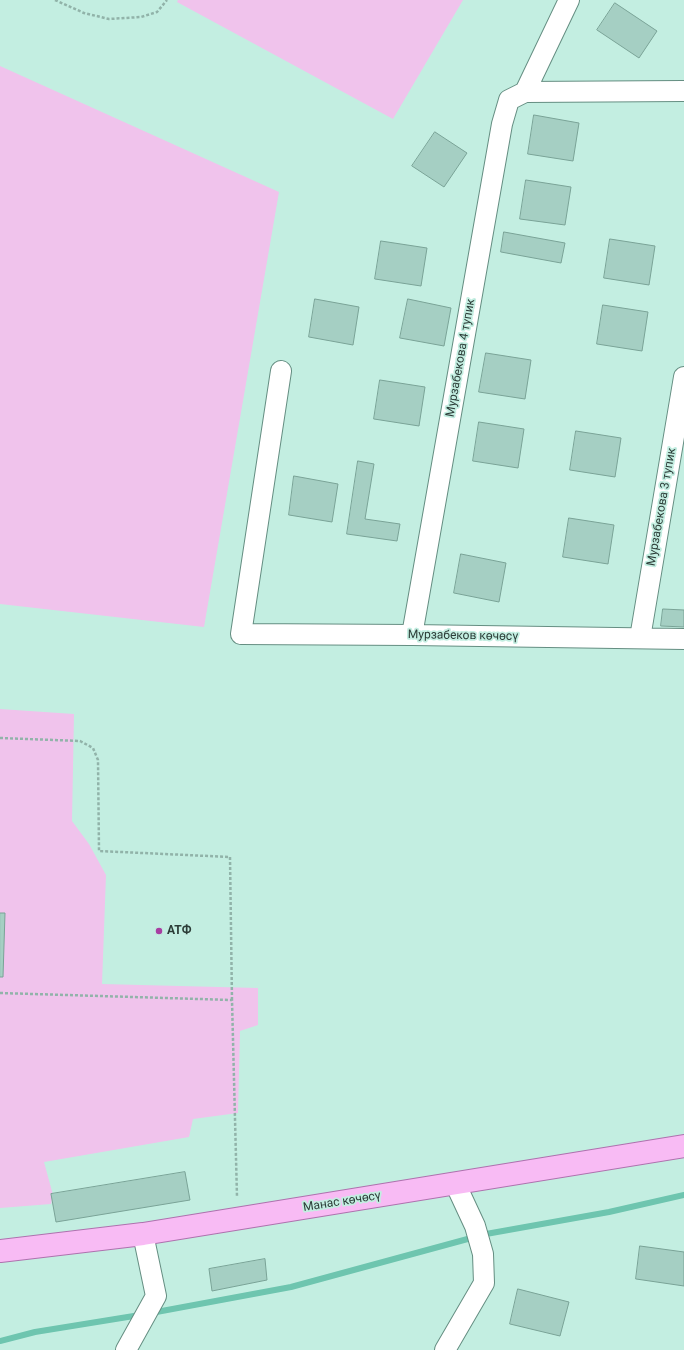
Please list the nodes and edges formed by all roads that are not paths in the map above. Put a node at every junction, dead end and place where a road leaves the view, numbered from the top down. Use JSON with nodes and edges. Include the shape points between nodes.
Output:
{"nodes":[{"id":1,"x":568,"y":0,"type":"edge"},
{"id":2,"x":525,"y":92,"type":"junction"},
{"id":3,"x":684,"y":92,"type":"edge"},
{"id":4,"x":281,"y":371,"type":"dead end"},
{"id":5,"x":684,"y":377,"type":"edge"},
{"id":6,"x":412,"y":635,"type":"junction"},
{"id":7,"x":640,"y":638,"type":"junction"},
{"id":8,"x":684,"y":639,"type":"edge"},
{"id":9,"x":684,"y":1146,"type":"edge"},
{"id":10,"x":455,"y":1183,"type":"junction"},
{"id":11,"x":143,"y":1234,"type":"junction"},
{"id":12,"x":0,"y":1251,"type":"edge"},
{"id":13,"x":126,"y":1350,"type":"edge"},
{"id":14,"x":445,"y":1350,"type":"edge"}],
"edges":[{"from":1,"to":2,"type":"street"},
{"from":2,"to":3,"type":"street"},
{"from":2,"to":6,"type":"street","name":"Мурзабекова 4 тупик","via":[[509,100],[502,124]]},
{"from":4,"to":6,"type":"street","name":"Мурзабеков көчөсү","via":[[241,634]]},
{"from":5,"to":7,"type":"street","name":"Мурзабекова 3 тупик"},
{"from":6,"to":7,"type":"street","name":"Мурзабеков көчөсү"},
{"from":7,"to":8,"type":"street","name":"Мурзабеков көчөсү"},
{"from":9,"to":10,"type":"main road","name":"Манас көчөсү"},
{"from":10,"to":11,"type":"main road","name":"Манас көчөсү"},
{"from":10,"to":14,"type":"street","via":[[475,1226],[483,1254],[484,1283]]},
{"from":11,"to":12,"type":"main road","name":"Манас көчөсү"},
{"from":11,"to":13,"type":"street","via":[[156,1296]]}]}
